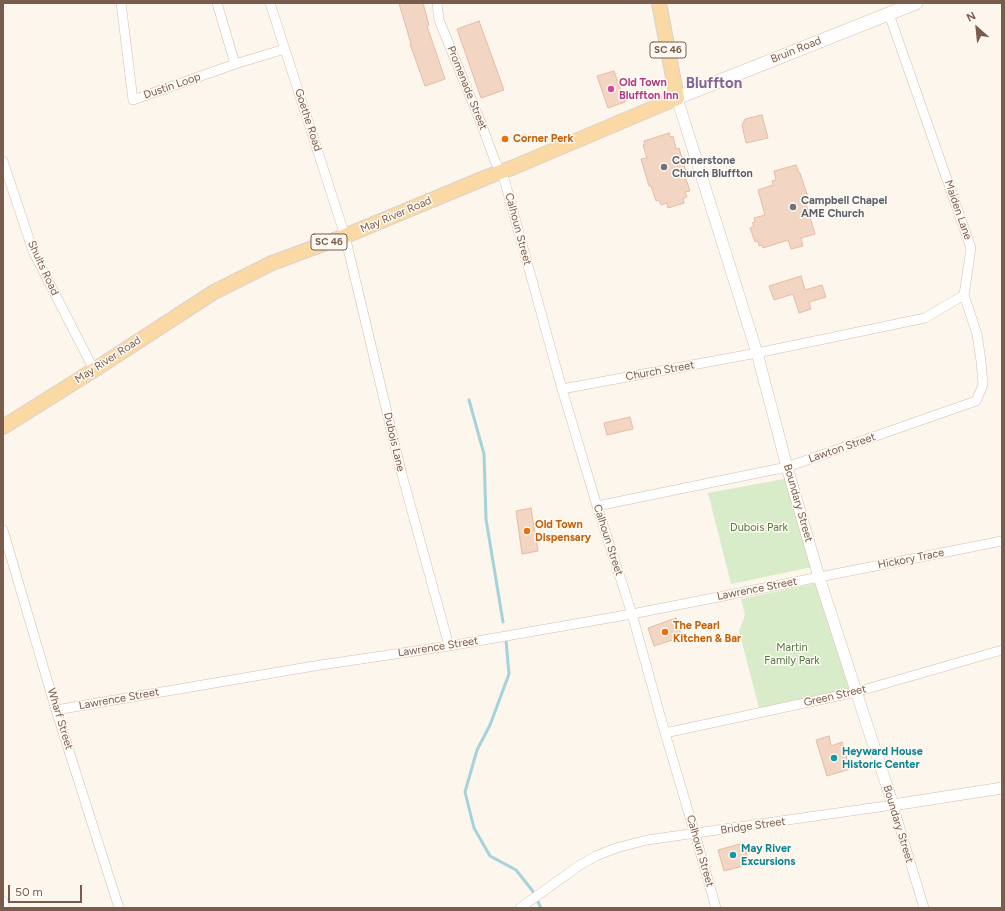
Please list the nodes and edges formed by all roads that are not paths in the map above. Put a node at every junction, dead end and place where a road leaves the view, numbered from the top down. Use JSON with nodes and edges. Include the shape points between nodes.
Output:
{"nodes":[{"id":1,"x":121,"y":3,"type":"edge"},
{"id":2,"x":217,"y":3,"type":"edge"},
{"id":3,"x":270,"y":3,"type":"edge"},
{"id":4,"x":437,"y":3,"type":"edge"},
{"id":5,"x":659,"y":3,"type":"edge"},
{"id":6,"x":916,"y":3,"type":"edge"},
{"id":7,"x":890,"y":14,"type":"junction"},
{"id":8,"x":285,"y":49,"type":"junction"},
{"id":9,"x":235,"y":64,"type":"junction"},
{"id":10,"x":677,"y":98,"type":"junction"},
{"id":11,"x":3,"y":162,"type":"edge"},
{"id":12,"x":501,"y":172,"type":"junction"},
{"id":13,"x":345,"y":236,"type":"junction"},
{"id":14,"x":964,"y":294,"type":"junction"},
{"id":15,"x":757,"y":353,"type":"junction"},
{"id":16,"x":94,"y":370,"type":"junction"},
{"id":17,"x":562,"y":389,"type":"junction"},
{"id":18,"x":3,"y":427,"type":"edge"},
{"id":19,"x":787,"y":467,"type":"junction"},
{"id":20,"x":597,"y":506,"type":"junction"},
{"id":21,"x":3,"y":530,"type":"edge"},
{"id":22,"x":1002,"y":541,"type":"edge"},
{"id":23,"x":819,"y":577,"type":"junction"},
{"id":24,"x":632,"y":614,"type":"junction"},
{"id":25,"x":449,"y":646,"type":"junction"},
{"id":26,"x":1002,"y":650,"type":"edge"},
{"id":27,"x":856,"y":692,"type":"junction"},
{"id":28,"x":56,"y":710,"type":"junction"},
{"id":29,"x":665,"y":733,"type":"junction"},
{"id":30,"x":1002,"y":788,"type":"edge"},
{"id":31,"x":893,"y":805,"type":"junction"},
{"id":32,"x":695,"y":834,"type":"junction"},
{"id":33,"x":3,"y":901,"type":"edge"},
{"id":34,"x":5,"y":908,"type":"edge"},
{"id":35,"x":119,"y":908,"type":"edge"},
{"id":36,"x":520,"y":908,"type":"edge"},
{"id":37,"x":716,"y":908,"type":"edge"},
{"id":38,"x":924,"y":908,"type":"edge"}],
"edges":[{"from":1,"to":9,"type":"street","name":"Dustin Loop","via":[[133,100]]},
{"from":2,"to":9,"type":"street"},
{"from":3,"to":8,"type":"street","name":"Goethe Road"},
{"from":4,"to":12,"type":"street","name":"Promenade Street","via":[[440,20]]},
{"from":5,"to":10,"type":"main road","number":"SC 46"},
{"from":6,"to":7,"type":"main road","name":"Bruin Road"},
{"from":7,"to":10,"type":"main road","name":"Bruin Road"},
{"from":7,"to":14,"type":"street","name":"Maiden Lane","via":[[971,248]]},
{"from":8,"to":9,"type":"street","name":"Dustin Loop"},
{"from":8,"to":13,"type":"street","name":"Goethe Road"},
{"from":10,"to":12,"type":"main road","name":"May River Road","number":"SC 46"},
{"from":10,"to":15,"type":"street","name":"Boundary Street"},
{"from":11,"to":16,"type":"street","name":"Shults Road","via":[[33,251]]},
{"from":12,"to":13,"type":"main road","name":"May River Road","number":"SC 46"},
{"from":12,"to":17,"type":"street","name":"Calhoun Street","via":[[506,182]]},
{"from":13,"to":16,"type":"main road","name":"May River Road","number":"SC 46","via":[[272,263],[214,292]]},
{"from":13,"to":25,"type":"street","name":"Dubois Lane","via":[[401,471]]},
{"from":14,"to":15,"type":"street","via":[[925,318]]},
{"from":14,"to":19,"type":"street","name":"Lawton Street","via":[[977,334],[981,361],[983,385],[976,401]]},
{"from":15,"to":17,"type":"street","name":"Church Street"},
{"from":15,"to":19,"type":"street","name":"Boundary Street"},
{"from":16,"to":18,"type":"main road","name":"May River Road","number":"SC 46"},
{"from":17,"to":20,"type":"street","name":"Calhoun Street"},
{"from":19,"to":20,"type":"street","name":"Lawton Street"},
{"from":19,"to":23,"type":"street","name":"Boundary Street"},
{"from":20,"to":24,"type":"street","name":"Calhoun Street"},
{"from":21,"to":28,"type":"street","name":"Wharf Street"},
{"from":22,"to":23,"type":"street","name":"Hickory Trace"},
{"from":23,"to":24,"type":"street","name":"Lawrence Street"},
{"from":23,"to":27,"type":"street","name":"Boundary Street"},
{"from":24,"to":25,"type":"street","name":"Lawrence Street"},
{"from":24,"to":29,"type":"street","name":"Calhoun Street"},
{"from":25,"to":28,"type":"street","name":"Lawrence Street"},
{"from":26,"to":27,"type":"street","name":"Green Street"},
{"from":27,"to":29,"type":"street","name":"Green Street"},
{"from":27,"to":31,"type":"street","name":"Boundary Street"},
{"from":28,"to":35,"type":"street","name":"Wharf Street"},
{"from":29,"to":32,"type":"street","name":"Calhoun Street"},
{"from":30,"to":31,"type":"street","name":"Bridge Street"},
{"from":31,"to":32,"type":"street","name":"Bridge Street"},
{"from":31,"to":38,"type":"street","name":"Boundary Street"},
{"from":32,"to":36,"type":"street","name":"Bridge Street","via":[[647,840],[596,856]]},
{"from":32,"to":37,"type":"street","name":"Calhoun Street"},
{"from":33,"to":34,"type":"street"}]}
